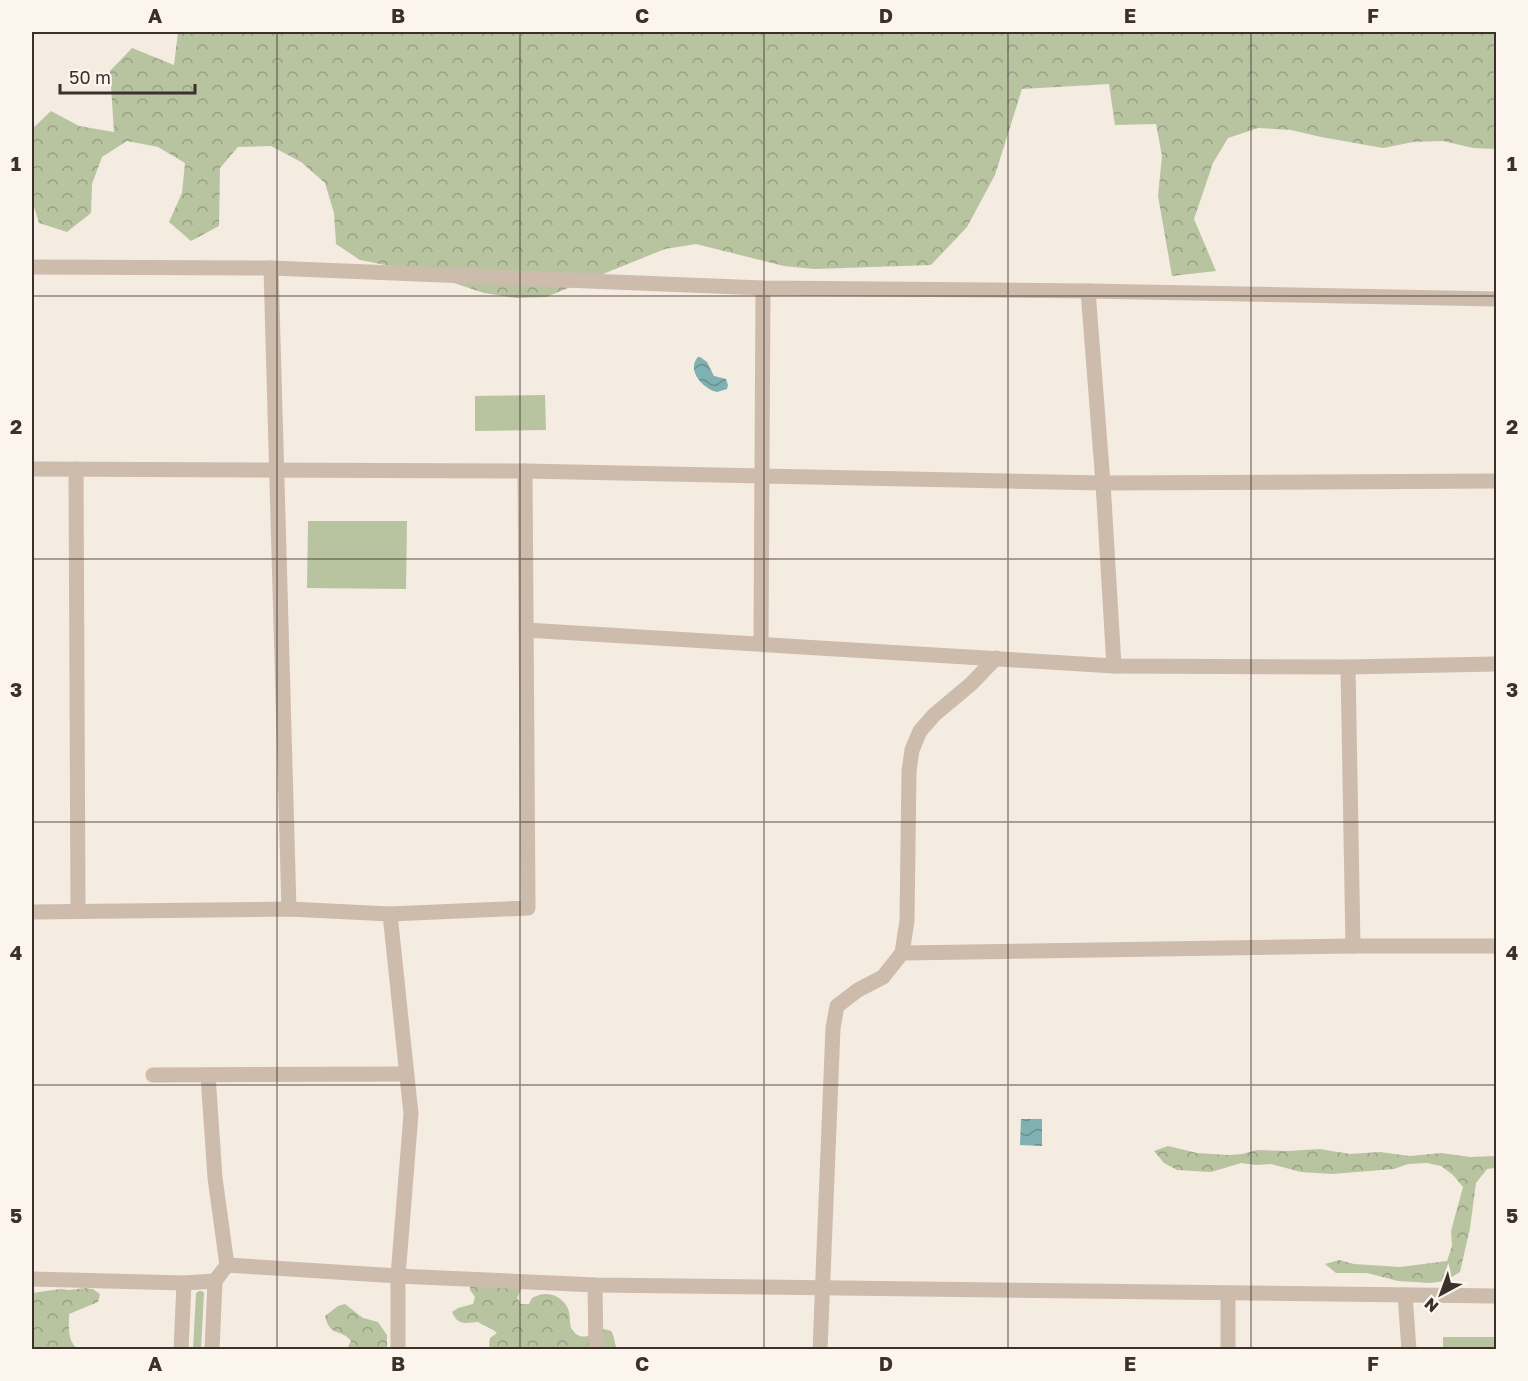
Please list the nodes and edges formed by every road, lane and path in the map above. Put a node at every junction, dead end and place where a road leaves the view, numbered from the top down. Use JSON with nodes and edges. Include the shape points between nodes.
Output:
{"nodes":[{"id":1,"x":32,"y":267,"type":"edge"},
{"id":2,"x":271,"y":268,"type":"junction"},
{"id":3,"x":763,"y":288,"type":"junction"},
{"id":4,"x":1088,"y":291,"type":"junction"},
{"id":5,"x":1497,"y":299,"type":"edge"},
{"id":6,"x":32,"y":469,"type":"edge"},
{"id":7,"x":76,"y":469,"type":"junction"},
{"id":8,"x":277,"y":470,"type":"junction"},
{"id":9,"x":525,"y":471,"type":"junction"},
{"id":10,"x":762,"y":476,"type":"junction"},
{"id":11,"x":1497,"y":481,"type":"edge"},
{"id":12,"x":1103,"y":483,"type":"junction"},
{"id":13,"x":526,"y":630,"type":"junction"},
{"id":14,"x":761,"y":644,"type":"junction"},
{"id":15,"x":996,"y":658,"type":"junction"},
{"id":16,"x":1497,"y":664,"type":"edge"},
{"id":17,"x":1113,"y":666,"type":"junction"},
{"id":18,"x":1348,"y":667,"type":"junction"},
{"id":19,"x":289,"y":909,"type":"junction"},
{"id":20,"x":78,"y":911,"type":"junction"},
{"id":21,"x":32,"y":912,"type":"edge"},
{"id":22,"x":390,"y":914,"type":"junction"},
{"id":23,"x":1353,"y":946,"type":"junction"},
{"id":24,"x":1497,"y":946,"type":"edge"},
{"id":25,"x":902,"y":953,"type":"junction"},
{"id":26,"x":153,"y":1074,"type":"dead end"},
{"id":27,"x":406,"y":1074,"type":"junction"},
{"id":28,"x":208,"y":1075,"type":"junction"},
{"id":29,"x":227,"y":1266,"type":"junction"},
{"id":30,"x":398,"y":1276,"type":"junction"},
{"id":31,"x":32,"y":1279,"type":"edge"},
{"id":32,"x":215,"y":1281,"type":"junction"},
{"id":33,"x":184,"y":1283,"type":"junction"},
{"id":34,"x":595,"y":1285,"type":"junction"},
{"id":35,"x":822,"y":1288,"type":"junction"},
{"id":36,"x":1228,"y":1293,"type":"junction"},
{"id":37,"x":1405,"y":1295,"type":"junction"},
{"id":38,"x":1497,"y":1296,"type":"edge"},
{"id":39,"x":181,"y":1350,"type":"edge"},
{"id":40,"x":212,"y":1350,"type":"edge"},
{"id":41,"x":398,"y":1350,"type":"edge"},
{"id":42,"x":596,"y":1350,"type":"edge"},
{"id":43,"x":820,"y":1350,"type":"edge"},
{"id":44,"x":1228,"y":1350,"type":"edge"},
{"id":45,"x":1409,"y":1350,"type":"edge"}],
"edges":[{"from":1,"to":2,"type":"street"},
{"from":2,"to":3,"type":"street"},
{"from":2,"to":8,"type":"street"},
{"from":3,"to":4,"type":"street"},
{"from":3,"to":10,"type":"street"},
{"from":4,"to":5,"type":"street"},
{"from":4,"to":12,"type":"street"},
{"from":6,"to":7,"type":"street"},
{"from":7,"to":8,"type":"street"},
{"from":7,"to":20,"type":"street"},
{"from":8,"to":9,"type":"street"},
{"from":8,"to":19,"type":"street"},
{"from":9,"to":10,"type":"street"},
{"from":9,"to":13,"type":"street"},
{"from":10,"to":12,"type":"street"},
{"from":10,"to":14,"type":"street"},
{"from":11,"to":12,"type":"street"},
{"from":12,"to":17,"type":"street"},
{"from":13,"to":14,"type":"street"},
{"from":13,"to":22,"type":"street","via":[[528,908]]},
{"from":14,"to":15,"type":"street"},
{"from":15,"to":17,"type":"street"},
{"from":15,"to":25,"type":"street","via":[[934,715],[920,731],[912,750],[908,921]]},
{"from":16,"to":18,"type":"street"},
{"from":17,"to":18,"type":"street"},
{"from":18,"to":23,"type":"street"},
{"from":19,"to":20,"type":"street"},
{"from":19,"to":22,"type":"street"},
{"from":20,"to":21,"type":"street"},
{"from":22,"to":27,"type":"street"},
{"from":23,"to":24,"type":"street"},
{"from":23,"to":25,"type":"street"},
{"from":25,"to":35,"type":"street","via":[[883,977],[837,1006]]},
{"from":26,"to":28,"type":"street"},
{"from":27,"to":28,"type":"street"},
{"from":27,"to":30,"type":"street","via":[[411,1114]]},
{"from":28,"to":29,"type":"street","via":[[214,1178]]},
{"from":29,"to":30,"type":"street"},
{"from":29,"to":32,"type":"street"},
{"from":30,"to":34,"type":"street"},
{"from":30,"to":41,"type":"street"},
{"from":31,"to":33,"type":"street"},
{"from":32,"to":33,"type":"street"},
{"from":32,"to":40,"type":"street"},
{"from":33,"to":39,"type":"street"},
{"from":34,"to":35,"type":"street"},
{"from":34,"to":42,"type":"street"},
{"from":35,"to":36,"type":"street"},
{"from":35,"to":43,"type":"street"},
{"from":36,"to":37,"type":"street"},
{"from":36,"to":44,"type":"street"},
{"from":37,"to":38,"type":"street"},
{"from":37,"to":45,"type":"street"}]}
